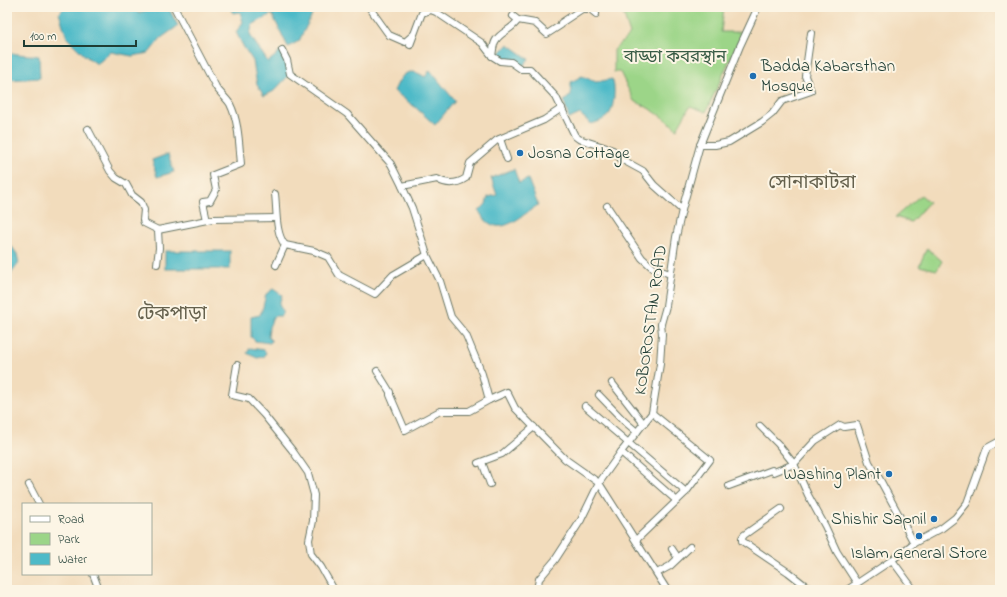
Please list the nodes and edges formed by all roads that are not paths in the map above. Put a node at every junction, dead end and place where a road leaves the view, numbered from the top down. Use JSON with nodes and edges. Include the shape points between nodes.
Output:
{"nodes":[{"id":1,"x":174,"y":7,"type":"edge"},
{"id":2,"x":369,"y":7,"type":"edge"},
{"id":3,"x":758,"y":7,"type":"edge"},
{"id":4,"x":581,"y":8,"type":"edge"},
{"id":5,"x":596,"y":14,"type":"dead end"},
{"id":6,"x":811,"y":33,"type":"dead end"},
{"id":7,"x":414,"y":34,"type":"junction"},
{"id":8,"x":410,"y":44,"type":"dead end"},
{"id":9,"x":282,"y":50,"type":"dead end"},
{"id":10,"x":492,"y":56,"type":"junction"},
{"id":11,"x":562,"y":108,"type":"junction"},
{"id":12,"x":88,"y":129,"type":"dead end"},
{"id":13,"x":500,"y":139,"type":"junction"},
{"id":14,"x":700,"y":145,"type":"junction"},
{"id":15,"x":507,"y":159,"type":"dead end"},
{"id":16,"x":402,"y":186,"type":"junction"},
{"id":17,"x":275,"y":194,"type":"dead end"},
{"id":18,"x":607,"y":206,"type":"dead end"},
{"id":19,"x":682,"y":210,"type":"junction"},
{"id":20,"x":276,"y":218,"type":"junction"},
{"id":21,"x":206,"y":220,"type":"junction"},
{"id":22,"x":158,"y":230,"type":"junction"},
{"id":23,"x":285,"y":245,"type":"junction"},
{"id":24,"x":427,"y":255,"type":"junction"},
{"id":25,"x":157,"y":264,"type":"dead end"},
{"id":26,"x":276,"y":266,"type":"dead end"},
{"id":27,"x":670,"y":274,"type":"junction"},
{"id":28,"x":237,"y":365,"type":"dead end"},
{"id":29,"x":377,"y":371,"type":"dead end"},
{"id":30,"x":612,"y":383,"type":"dead end"},
{"id":31,"x":599,"y":395,"type":"dead end"},
{"id":32,"x":489,"y":400,"type":"junction"},
{"id":33,"x":585,"y":406,"type":"dead end"},
{"id":34,"x":652,"y":413,"type":"junction"},
{"id":35,"x":644,"y":424,"type":"junction"},
{"id":36,"x":760,"y":426,"type":"dead end"},
{"id":37,"x":534,"y":427,"type":"junction"},
{"id":38,"x":637,"y":432,"type":"junction"},
{"id":39,"x":1000,"y":441,"type":"edge"},
{"id":40,"x":629,"y":442,"type":"junction"},
{"id":41,"x":621,"y":452,"type":"junction"},
{"id":42,"x":794,"y":464,"type":"junction"},
{"id":43,"x":599,"y":483,"type":"junction"},
{"id":44,"x":490,"y":484,"type":"dead end"},
{"id":45,"x":29,"y":485,"type":"dead end"},
{"id":46,"x":729,"y":486,"type":"dead end"},
{"id":47,"x":686,"y":492,"type":"junction"},
{"id":48,"x":677,"y":501,"type":"junction"},
{"id":49,"x":38,"y":503,"type":"edge"},
{"id":50,"x":781,"y":508,"type":"dead end"},
{"id":51,"x":636,"y":540,"type":"junction"},
{"id":52,"x":914,"y":543,"type":"junction"},
{"id":53,"x":690,"y":547,"type":"dead end"},
{"id":54,"x":672,"y":549,"type":"dead end"},
{"id":55,"x":678,"y":558,"type":"junction"},
{"id":56,"x":892,"y":560,"type":"junction"},
{"id":57,"x":657,"y":572,"type":"junction"},
{"id":58,"x":93,"y":575,"type":"edge"},
{"id":59,"x":857,"y":583,"type":"junction"},
{"id":60,"x":99,"y":590,"type":"edge"},
{"id":61,"x":334,"y":590,"type":"edge"},
{"id":62,"x":537,"y":590,"type":"edge"},
{"id":63,"x":667,"y":590,"type":"edge"},
{"id":64,"x":812,"y":590,"type":"edge"},
{"id":65,"x":847,"y":590,"type":"edge"},
{"id":66,"x":914,"y":590,"type":"edge"}],
"edges":[{"from":1,"to":21,"type":"street","via":[[216,87],[230,102],[236,120],[241,164],[213,175],[216,190],[210,201],[202,202]]},
{"from":2,"to":7,"type":"street","via":[[389,35],[405,42]]},
{"from":3,"to":14,"type":"street","name":"KOBOROSTAN ROAD"},
{"from":4,"to":5,"type":"street","via":[[590,9]]},
{"from":4,"to":10,"type":"street","via":[[553,32],[547,34],[535,23],[516,18],[514,27],[495,40]]},
{"from":6,"to":14,"type":"street","via":[[805,76],[811,91],[782,101],[762,122],[729,142]]},
{"from":7,"to":8,"type":"street"},
{"from":7,"to":10,"type":"street","via":[[422,13],[431,10],[482,44]]},
{"from":9,"to":16,"type":"street","via":[[290,74],[347,114],[391,164]]},
{"from":10,"to":11,"type":"street","via":[[500,61],[511,62],[521,69],[530,69],[556,97]]},
{"from":11,"to":13,"type":"street","via":[[544,120]]},
{"from":11,"to":19,"type":"street","via":[[578,139],[613,150],[621,159],[643,170],[654,185]]},
{"from":12,"to":22,"type":"street","via":[[110,171],[126,184],[132,195],[141,202],[144,223]]},
{"from":13,"to":15,"type":"street"},
{"from":13,"to":16,"type":"street","via":[[470,163],[466,178],[459,183],[443,183],[437,179]]},
{"from":14,"to":19,"type":"street","name":"KOBOROSTAN ROAD"},
{"from":16,"to":24,"type":"street"},
{"from":17,"to":20,"type":"street"},
{"from":18,"to":27,"type":"street","via":[[642,258],[653,268]]},
{"from":19,"to":27,"type":"street","name":"KOBOROSTAN ROAD"},
{"from":20,"to":21,"type":"street"},
{"from":20,"to":23,"type":"street","via":[[280,239]]},
{"from":21,"to":22,"type":"street"},
{"from":22,"to":25,"type":"street"},
{"from":23,"to":24,"type":"street","via":[[328,256],[339,275],[375,294],[393,275]]},
{"from":23,"to":26,"type":"street"},
{"from":24,"to":32,"type":"street","via":[[440,281],[451,317],[466,335],[472,348]]},
{"from":27,"to":34,"type":"street","name":"KOBOROSTAN ROAD","via":[[661,324],[660,364]]},
{"from":28,"to":61,"type":"street","via":[[232,395],[248,399],[264,415],[308,472],[314,495],[311,554]]},
{"from":29,"to":32,"type":"street","via":[[390,392],[405,430],[440,411],[469,411]]},
{"from":30,"to":35,"type":"street"},
{"from":31,"to":38,"type":"street"},
{"from":32,"to":37,"type":"street","via":[[508,392],[515,408]]},
{"from":33,"to":40,"type":"street"},
{"from":34,"to":35,"type":"street","name":"KOBOROSTAN ROAD"},
{"from":34,"to":47,"type":"street","via":[[710,460]]},
{"from":35,"to":38,"type":"street","name":"KOBOROSTAN ROAD"},
{"from":36,"to":42,"type":"street"},
{"from":37,"to":43,"type":"street","via":[[565,459]]},
{"from":37,"to":44,"type":"street","via":[[502,454],[480,463]]},
{"from":38,"to":40,"type":"street","name":"KOBOROSTAN ROAD"},
{"from":39,"to":52,"type":"street","via":[[987,448],[967,503],[955,518]]},
{"from":40,"to":41,"type":"street","name":"KOBOROSTAN ROAD"},
{"from":40,"to":47,"type":"street"},
{"from":41,"to":43,"type":"street","name":"KOBOROSTAN ROAD"},
{"from":41,"to":48,"type":"street"},
{"from":42,"to":46,"type":"street"},
{"from":42,"to":52,"type":"street","via":[[815,441],[840,425],[857,425],[869,462]]},
{"from":42,"to":59,"type":"street","via":[[837,552]]},
{"from":43,"to":51,"type":"street"},
{"from":43,"to":62,"type":"street","name":"KOBOROSTAN ROAD","via":[[578,525],[539,580]]},
{"from":45,"to":49,"type":"street"},
{"from":47,"to":48,"type":"street"},
{"from":48,"to":51,"type":"street"},
{"from":50,"to":64,"type":"street","via":[[744,535],[742,541]]},
{"from":51,"to":57,"type":"street"},
{"from":52,"to":56,"type":"street"},
{"from":53,"to":55,"type":"street"},
{"from":54,"to":55,"type":"street"},
{"from":55,"to":57,"type":"street","via":[[670,566]]},
{"from":56,"to":59,"type":"street"},
{"from":56,"to":66,"type":"street"},
{"from":57,"to":63,"type":"street"},
{"from":58,"to":60,"type":"street"},
{"from":59,"to":65,"type":"street"}]}
